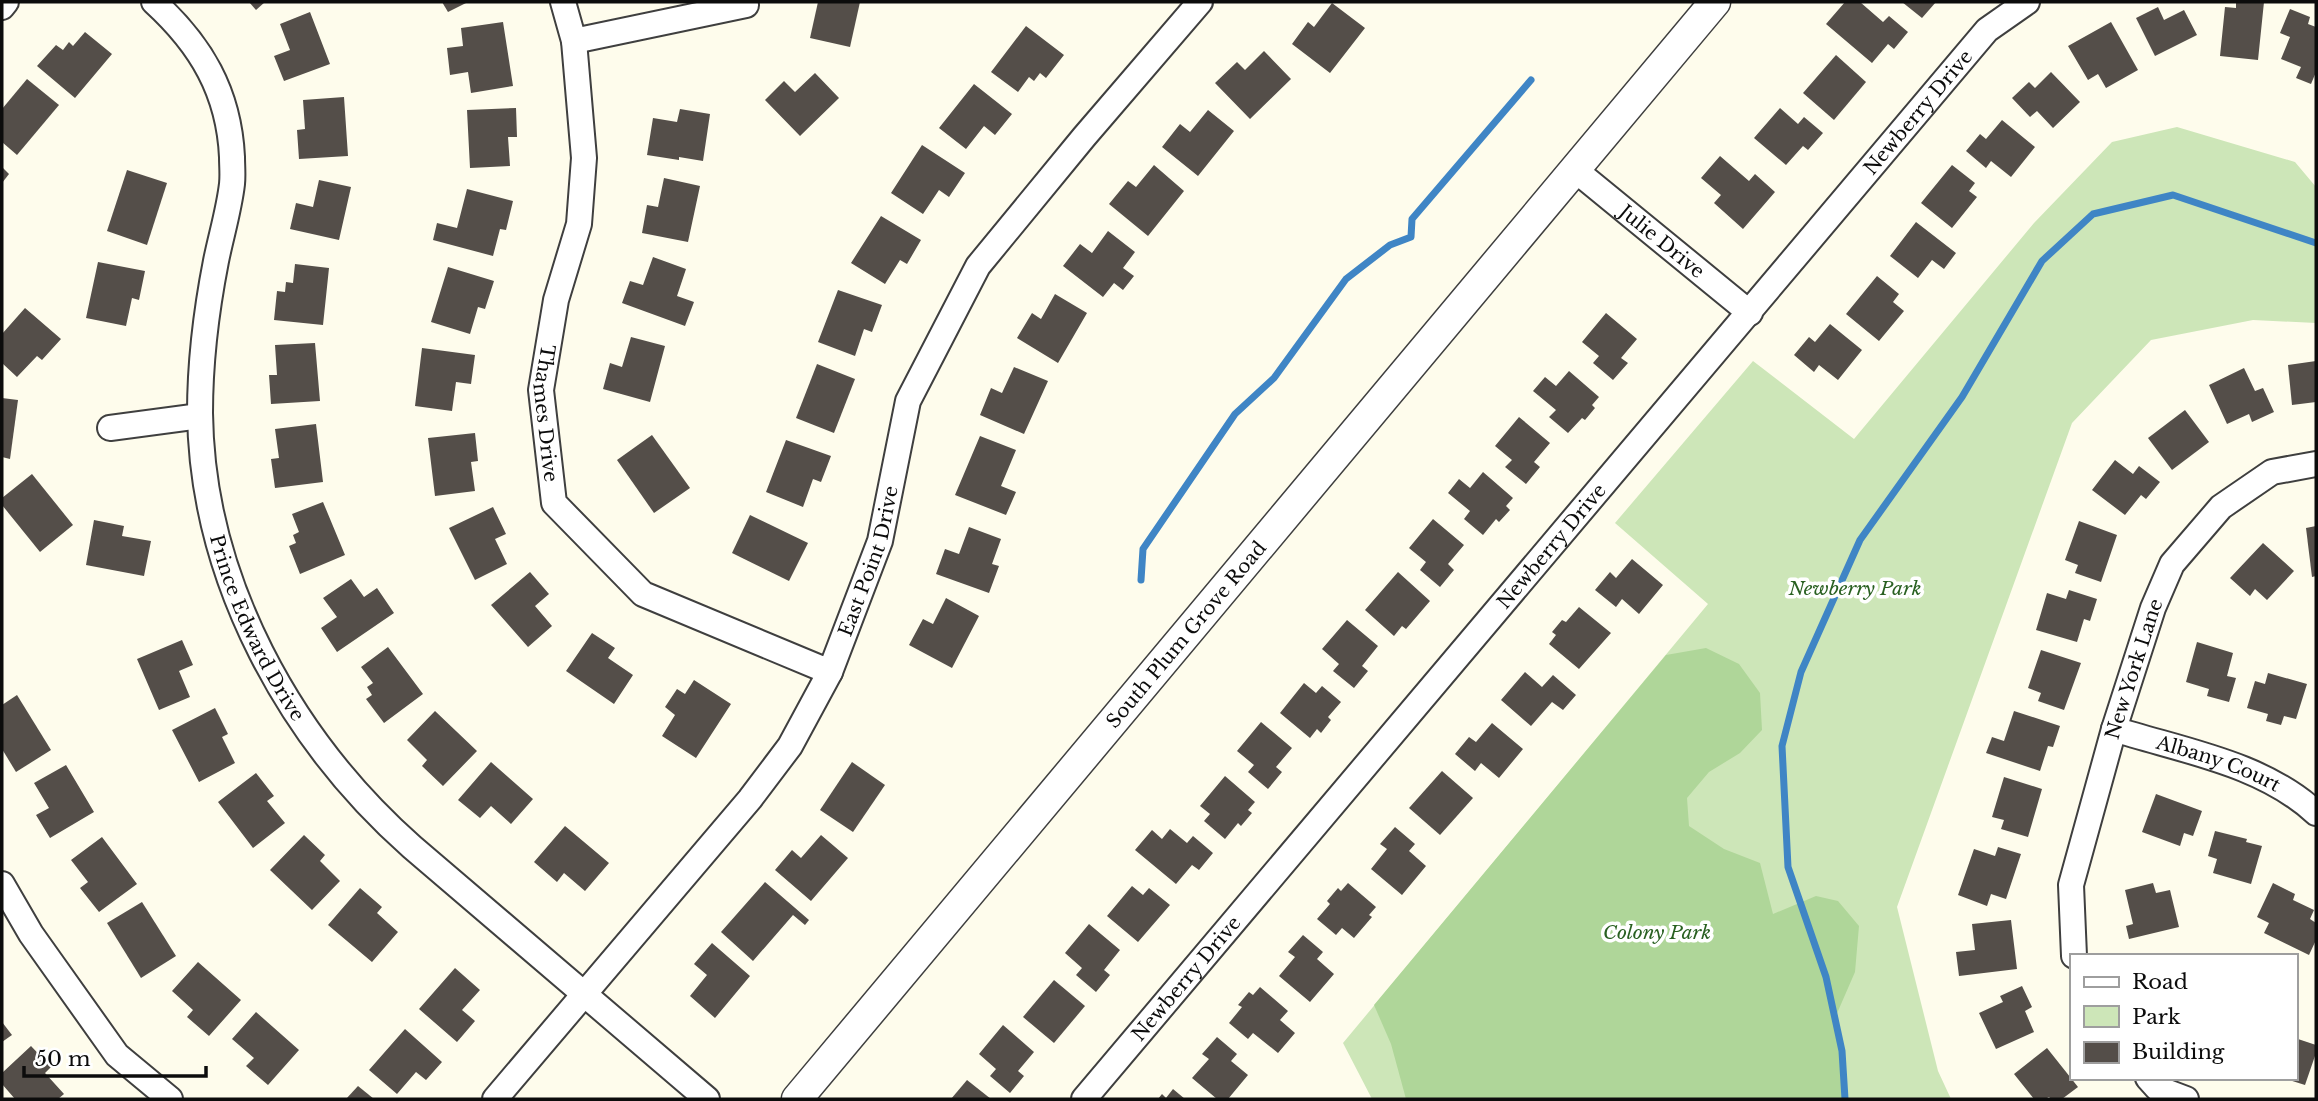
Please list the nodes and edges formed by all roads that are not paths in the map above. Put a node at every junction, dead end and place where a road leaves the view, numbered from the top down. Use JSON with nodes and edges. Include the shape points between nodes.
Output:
{"nodes":[{"id":1,"x":6,"y":2,"type":"edge"},
{"id":2,"x":154,"y":2,"type":"edge"},
{"id":3,"x":563,"y":2,"type":"edge"},
{"id":4,"x":1200,"y":2,"type":"edge"},
{"id":5,"x":1715,"y":2,"type":"edge"},
{"id":6,"x":2027,"y":2,"type":"edge"},
{"id":7,"x":747,"y":5,"type":"dead end"},
{"id":8,"x":2,"y":7,"type":"edge"},
{"id":9,"x":573,"y":41,"type":"junction"},
{"id":10,"x":1574,"y":169,"type":"junction"},
{"id":11,"x":1750,"y":313,"type":"junction"},
{"id":12,"x":200,"y":416,"type":"junction"},
{"id":13,"x":110,"y":428,"type":"dead end"},
{"id":14,"x":2316,"y":464,"type":"edge"},
{"id":15,"x":830,"y":671,"type":"junction"},
{"id":16,"x":2114,"y":729,"type":"junction"},
{"id":17,"x":2316,"y":813,"type":"edge"},
{"id":18,"x":2,"y":884,"type":"edge"},
{"id":19,"x":2074,"y":954,"type":"edge"},
{"id":20,"x":584,"y":993,"type":"junction"},
{"id":21,"x":2150,"y":1080,"type":"edge"},
{"id":22,"x":170,"y":1099,"type":"edge"},
{"id":23,"x":495,"y":1099,"type":"edge"},
{"id":24,"x":707,"y":1099,"type":"edge"},
{"id":25,"x":797,"y":1099,"type":"edge"},
{"id":26,"x":1084,"y":1099,"type":"edge"},
{"id":27,"x":2186,"y":1099,"type":"edge"}],
"edges":[{"from":1,"to":8,"type":"street"},
{"from":2,"to":12,"type":"street","name":"Prince Edward Drive","via":[[185,32],[206,63],[223,102],[231,139],[233,182],[202,343]]},
{"from":3,"to":9,"type":"street","name":"Thames Drive"},
{"from":4,"to":15,"type":"street","name":"East Point Drive","via":[[978,267],[908,401],[880,541]]},
{"from":5,"to":10,"type":"street","name":"South Plum Grove Road"},
{"from":6,"to":11,"type":"street","name":"Newberry Drive","via":[[1987,30]]},
{"from":7,"to":9,"type":"street"},
{"from":9,"to":15,"type":"street","name":"Thames Drive","via":[[584,158],[579,224],[556,300],[541,390],[555,503],[643,594]]},
{"from":10,"to":11,"type":"street","name":"Julie Drive"},
{"from":10,"to":25,"type":"street","name":"South Plum Grove Road"},
{"from":11,"to":26,"type":"street","name":"Newberry Drive"},
{"from":12,"to":13,"type":"street"},
{"from":12,"to":20,"type":"street","name":"Prince Edward Drive","via":[[207,487],[224,560],[246,620],[295,713],[367,805]]},
{"from":14,"to":16,"type":"street","name":"New York Lane","via":[[2272,472],[2221,507],[2172,564]]},
{"from":15,"to":20,"type":"street","name":"East Point Drive","via":[[774,767]]},
{"from":16,"to":17,"type":"street","name":"Albany Court","via":[[2244,768],[2299,797]]},
{"from":16,"to":19,"type":"street","name":"New York Lane","via":[[2071,885]]},
{"from":18,"to":22,"type":"street","via":[[31,934],[117,1055]]},
{"from":20,"to":23,"type":"street","name":"East Point Drive"},
{"from":20,"to":24,"type":"street","name":"Prince Edward Drive"},
{"from":21,"to":27,"type":"street"}]}
